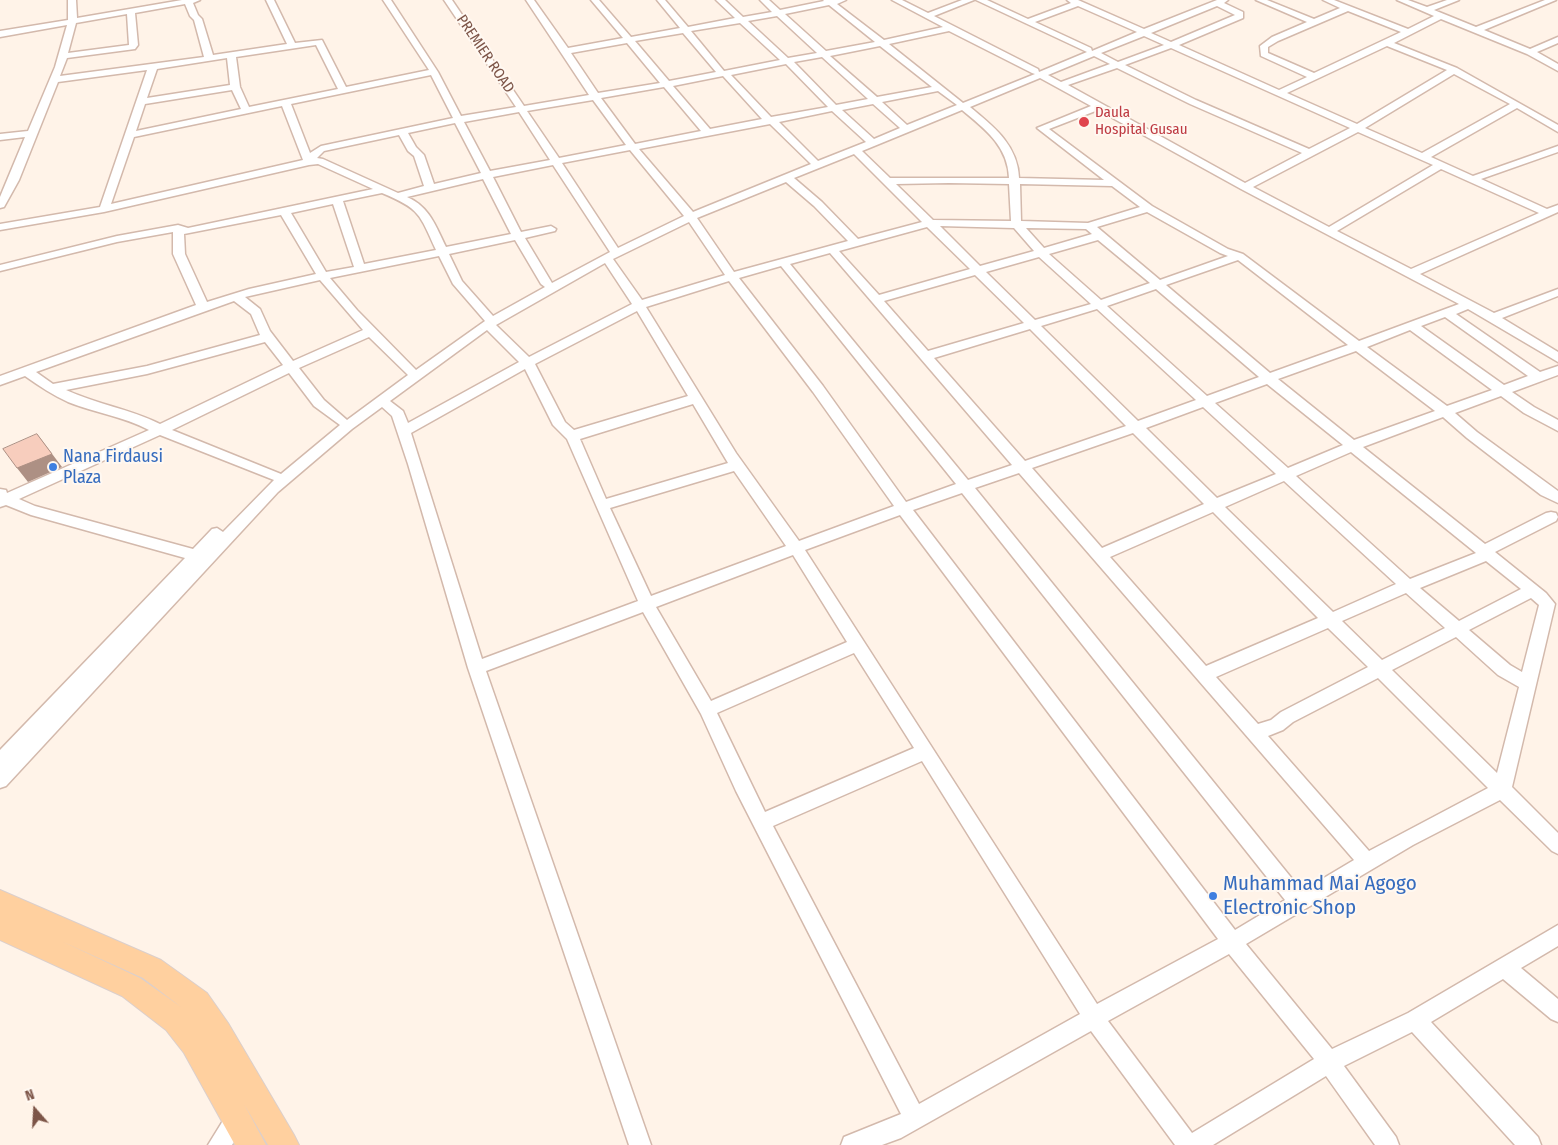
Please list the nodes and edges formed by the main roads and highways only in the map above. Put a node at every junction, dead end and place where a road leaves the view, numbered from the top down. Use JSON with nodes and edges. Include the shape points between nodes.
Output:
{"nodes":[{"id":1,"x":0,"y":902,"type":"edge"},
{"id":2,"x":0,"y":927,"type":"edge"},
{"id":3,"x":251,"y":1145,"type":"edge"},
{"id":4,"x":284,"y":1145,"type":"edge"}],
"edges":[{"from":1,"to":4,"type":"main road","via":[[122,954],[173,983],[197,1003]]},
{"from":2,"to":3,"type":"main road","via":[[131,986],[176,1020],[194,1042]]}]}
